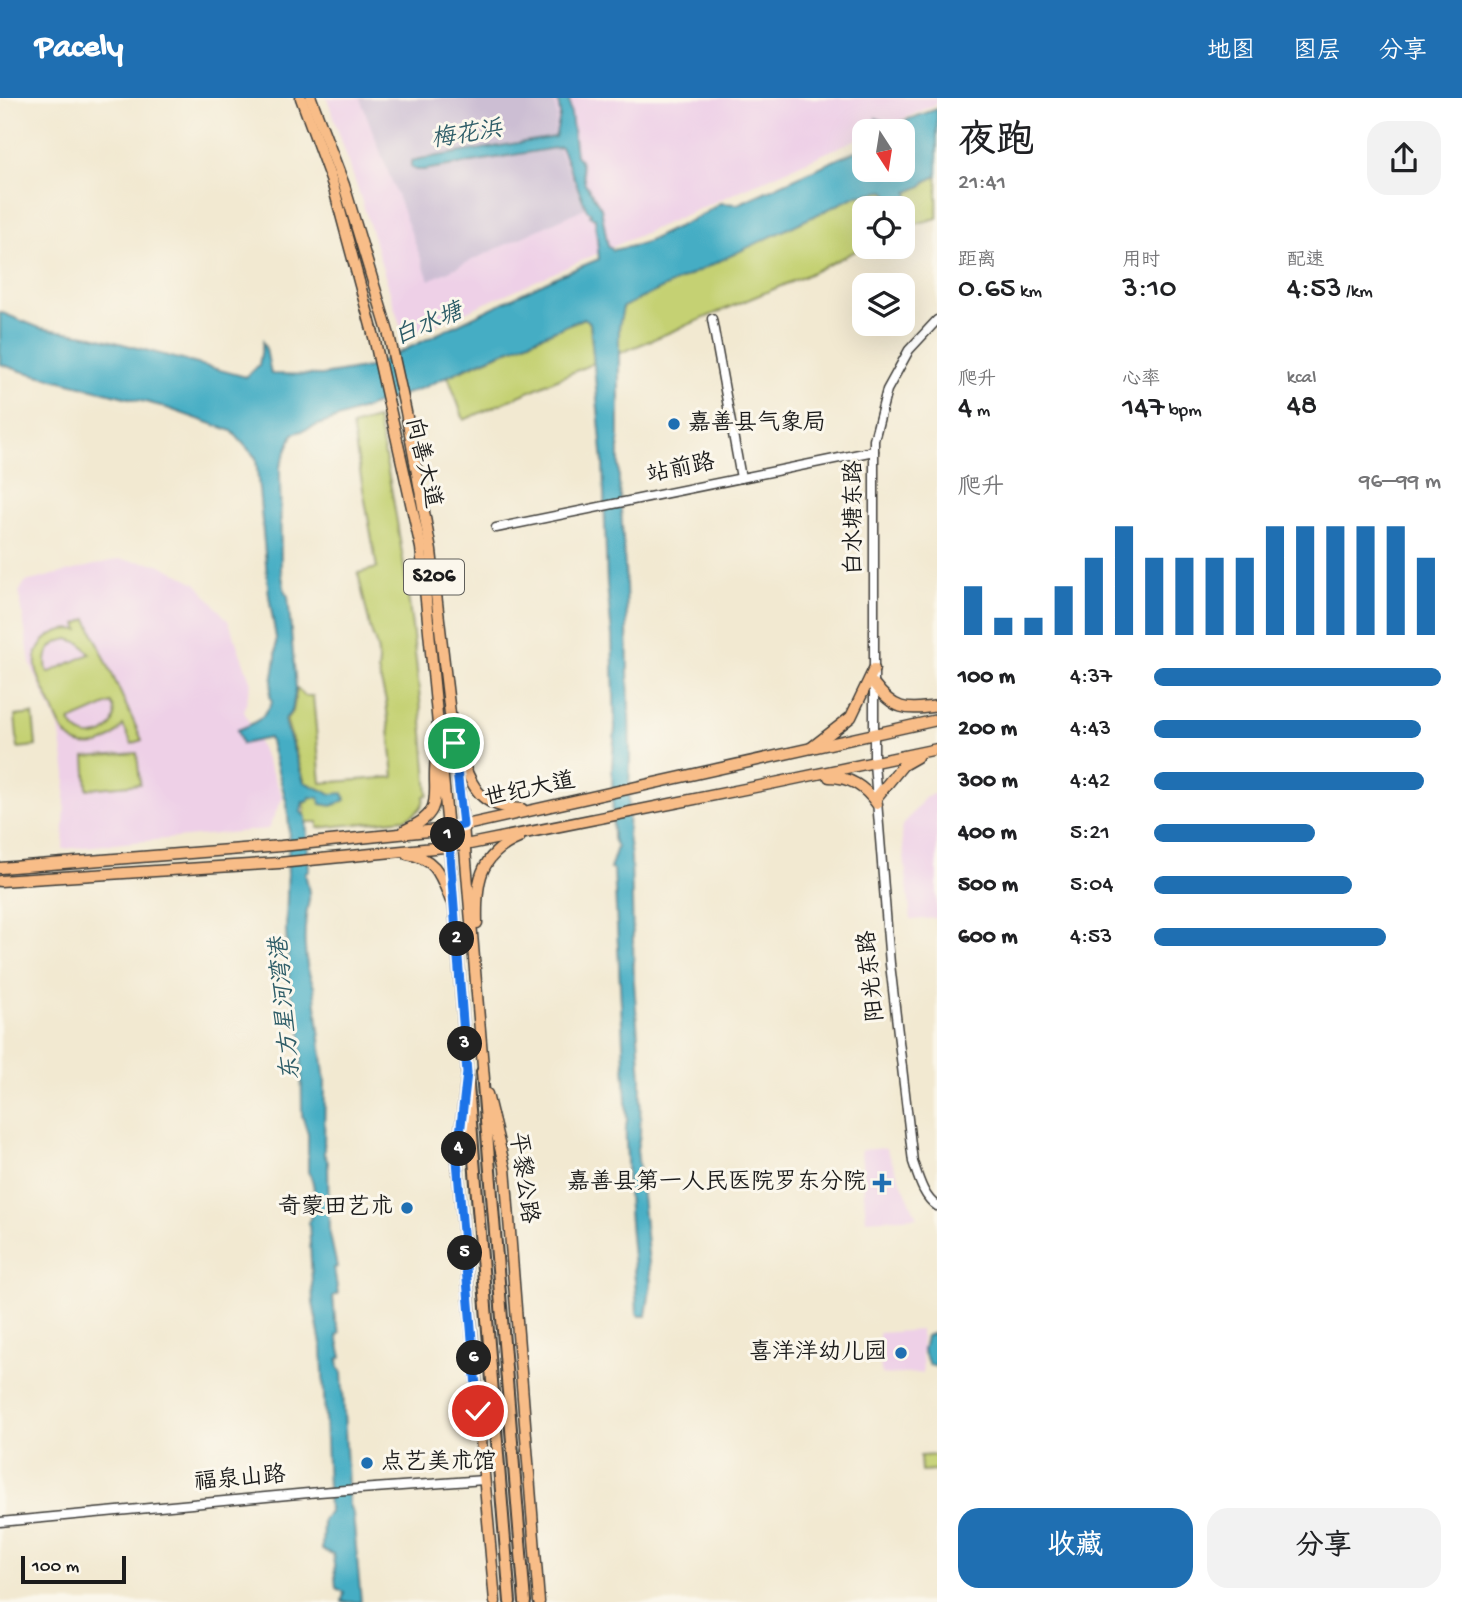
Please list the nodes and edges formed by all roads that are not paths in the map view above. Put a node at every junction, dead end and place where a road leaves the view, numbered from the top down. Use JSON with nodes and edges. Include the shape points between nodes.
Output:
{"nodes":[{"id":1,"x":301,"y":98,"type":"edge"},
{"id":2,"x":311,"y":98,"type":"edge"},
{"id":3,"x":712,"y":319,"type":"dead end"},
{"id":4,"x":937,"y":320,"type":"edge"},
{"id":5,"x":874,"y":451,"type":"junction"},
{"id":6,"x":741,"y":478,"type":"junction"},
{"id":7,"x":496,"y":528,"type":"dead end"},
{"id":8,"x":874,"y":669,"type":"junction"},
{"id":9,"x":874,"y":684,"type":"junction"},
{"id":10,"x":937,"y":706,"type":"edge"},
{"id":11,"x":937,"y":720,"type":"edge"},
{"id":12,"x":874,"y":735,"type":"junction"},
{"id":13,"x":439,"y":741,"type":"junction"},
{"id":14,"x":454,"y":743,"type":"junction"},
{"id":15,"x":809,"y":750,"type":"junction"},
{"id":16,"x":933,"y":750,"type":"edge"},
{"id":17,"x":874,"y":763,"type":"junction"},
{"id":18,"x":770,"y":785,"type":"junction"},
{"id":19,"x":877,"y":801,"type":"junction"},
{"id":20,"x":536,"y":809,"type":"junction"},
{"id":21,"x":463,"y":825,"type":"junction"},
{"id":22,"x":448,"y":829,"type":"junction"},
{"id":23,"x":541,"y":830,"type":"junction"},
{"id":24,"x":394,"y":835,"type":"junction"},
{"id":25,"x":465,"y":845,"type":"junction"},
{"id":26,"x":449,"y":847,"type":"junction"},
{"id":27,"x":393,"y":852,"type":"junction"},
{"id":28,"x":0,"y":869,"type":"edge"},
{"id":29,"x":0,"y":881,"type":"edge"},
{"id":30,"x":454,"y":908,"type":"junction"},
{"id":31,"x":473,"y":948,"type":"junction"},
{"id":32,"x":482,"y":1072,"type":"junction"},
{"id":33,"x":467,"y":1073,"type":"junction"},
{"id":34,"x":937,"y":1206,"type":"edge"},
{"id":35,"x":484,"y":1480,"type":"junction"},
{"id":36,"x":0,"y":1522,"type":"edge"},
{"id":37,"x":495,"y":1602,"type":"edge"},
{"id":38,"x":510,"y":1602,"type":"edge"},
{"id":39,"x":524,"y":1602,"type":"edge"},
{"id":40,"x":539,"y":1602,"type":"edge"}],
"edges":[{"from":1,"to":13,"type":"main road","name":"向善大道","number":"S206","via":[[333,186],[374,337],[421,548]]},
{"from":2,"to":14,"type":"main road","name":"向善大道","number":"S206","via":[[344,185],[389,335],[431,551]]},
{"from":3,"to":6,"type":"street"},
{"from":4,"to":5,"type":"street","name":"白水塘东路","via":[[909,350],[887,390]]},
{"from":5,"to":6,"type":"street","name":"站前路"},
{"from":5,"to":8,"type":"street","name":"白水塘东路"},
{"from":6,"to":7,"type":"street","name":"站前路"},
{"from":8,"to":9,"type":"street","name":"白水塘东路"},
{"from":8,"to":15,"type":"main road","via":[[851,717]]},
{"from":9,"to":10,"type":"main road","via":[[885,698],[904,709]]},
{"from":9,"to":12,"type":"street","name":"白水塘东路"},
{"from":11,"to":12,"type":"main road","name":"世纪大道"},
{"from":12,"to":15,"type":"main road","name":"世纪大道"},
{"from":12,"to":17,"type":"street","name":"阳光东路"},
{"from":13,"to":22,"type":"main road","name":"向善大道","number":"S206"},
{"from":13,"to":24,"type":"main road","via":[[433,769],[435,804],[430,816]]},
{"from":14,"to":20,"type":"main road","via":[[474,788],[485,800],[502,808]]},
{"from":14,"to":21,"type":"main road","name":"向善大道","number":"S206"},
{"from":15,"to":20,"type":"main road","name":"世纪大道"},
{"from":16,"to":17,"type":"main road","name":"世纪大道"},
{"from":16,"to":19,"type":"main road","via":[[902,765]]},
{"from":17,"to":18,"type":"main road","name":"世纪大道"},
{"from":17,"to":19,"type":"street","name":"阳光东路"},
{"from":18,"to":19,"type":"main road","via":[[841,777],[862,786]]},
{"from":18,"to":23,"type":"main road","name":"世纪大道"},
{"from":19,"to":34,"type":"street","name":"阳光东路","via":[[913,1162]]},
{"from":20,"to":21,"type":"main road","name":"世纪大道"},
{"from":21,"to":22,"type":"main road","name":"世纪大道"},
{"from":21,"to":25,"type":"main road","name":"向善大道","number":"S206"},
{"from":22,"to":24,"type":"main road","name":"世纪大道"},
{"from":22,"to":26,"type":"main road","name":"向善大道","number":"S206"},
{"from":23,"to":25,"type":"main road","name":"世纪大道"},
{"from":23,"to":31,"type":"main road","via":[[510,842],[486,862],[476,891]]},
{"from":24,"to":28,"type":"main road","name":"世纪大道"},
{"from":25,"to":26,"type":"main road","name":"世纪大道"},
{"from":25,"to":31,"type":"main road","name":"平黎公路","number":"S206"},
{"from":26,"to":27,"type":"main road","name":"世纪大道"},
{"from":26,"to":30,"type":"main road","number":"S206"},
{"from":27,"to":29,"type":"main road","name":"世纪大道"},
{"from":27,"to":30,"type":"main road","via":[[424,858],[433,866]]},
{"from":30,"to":33,"type":"main road","number":"S206"},
{"from":31,"to":32,"type":"main road","name":"平黎公路","number":"S206"},
{"from":32,"to":39,"type":"highway","number":"S206"},
{"from":32,"to":40,"type":"main road","name":"平黎公路","via":[[505,1168]]},
{"from":33,"to":35,"type":"main road","via":[[457,1160]]},
{"from":33,"to":38,"type":"highway","number":"S206"},
{"from":35,"to":36,"type":"street","name":"福泉山路"},
{"from":35,"to":37,"type":"main road"}]}
